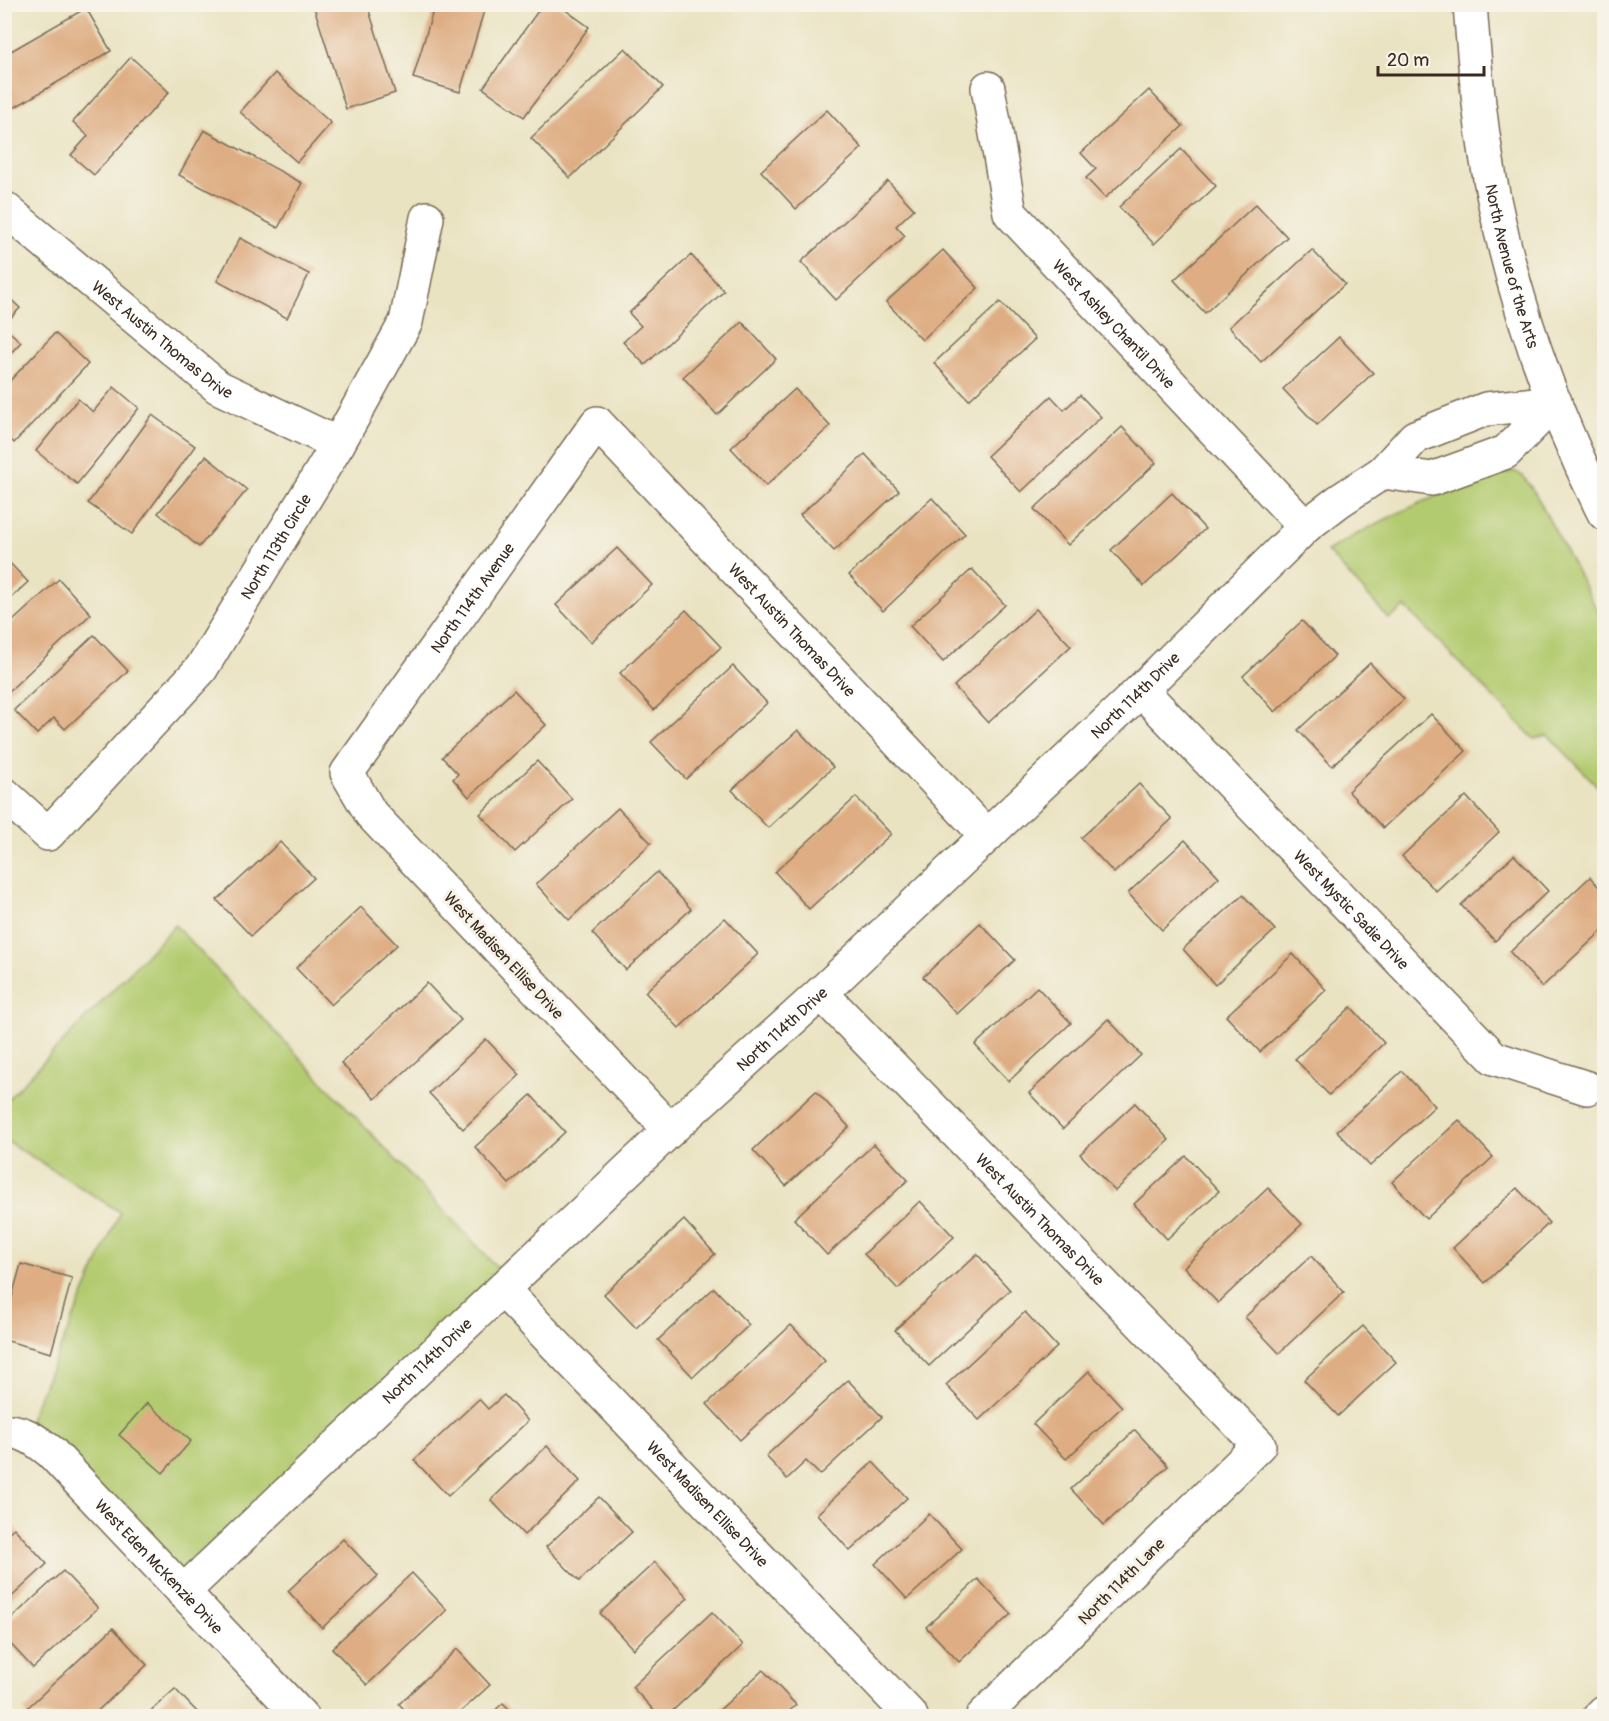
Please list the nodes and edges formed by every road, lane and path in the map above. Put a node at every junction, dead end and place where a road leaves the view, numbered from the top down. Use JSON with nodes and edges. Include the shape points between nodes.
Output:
{"nodes":[{"id":1,"x":1470,"y":4,"type":"edge"},
{"id":2,"x":988,"y":88,"type":"dead end"},
{"id":3,"x":4,"y":208,"type":"edge"},
{"id":4,"x":427,"y":218,"type":"dead end"},
{"id":5,"x":1555,"y":402,"type":"junction"},
{"id":6,"x":597,"y":423,"type":"joint"},
{"id":7,"x":338,"y":444,"type":"junction"},
{"id":8,"x":1383,"y":472,"type":"junction"},
{"id":9,"x":1605,"y":513,"type":"edge"},
{"id":10,"x":1305,"y":527,"type":"junction"},
{"id":11,"x":1141,"y":690,"type":"junction"},
{"id":12,"x":347,"y":772,"type":"joint"},
{"id":13,"x":4,"y":794,"type":"edge"},
{"id":14,"x":987,"y":836,"type":"junction"},
{"id":15,"x":821,"y":993,"type":"junction"},
{"id":16,"x":1587,"y":1088,"type":"dead end"},
{"id":17,"x":670,"y":1130,"type":"junction"},
{"id":18,"x":502,"y":1290,"type":"junction"},
{"id":19,"x":6,"y":1431,"type":"edge"},
{"id":20,"x":1259,"y":1445,"type":"joint"},
{"id":21,"x":183,"y":1592,"type":"junction"},
{"id":22,"x":1605,"y":1712,"type":"edge"},
{"id":23,"x":301,"y":1716,"type":"edge"},
{"id":24,"x":910,"y":1716,"type":"edge"},
{"id":25,"x":983,"y":1716,"type":"edge"},
{"id":26,"x":1600,"y":1716,"type":"edge"}],
"edges":[{"from":1,"to":5,"type":"street","name":"North Avenue of the Arts","via":[[1478,97],[1495,205],[1520,301]]},
{"from":2,"to":10,"type":"street","name":"West Ashley Chantil Drive","via":[[1010,213]]},
{"from":3,"to":7,"type":"street","name":"West Austin Thomas Drive","via":[[218,387]]},
{"from":4,"to":7,"type":"street","name":"North 113th Circle","via":[[406,322]]},
{"from":5,"to":8,"type":"street","name":"North 114th Drive","via":[[1486,409],[1415,437]]},
{"from":5,"to":8,"type":"street","via":[[1506,452],[1432,479]]},
{"from":5,"to":9,"type":"street","name":"North Avenue of the Arts"},
{"from":6,"to":12,"type":"street","name":"North 114th Avenue"},
{"from":6,"to":14,"type":"street","name":"West Austin Thomas Drive"},
{"from":7,"to":13,"type":"street","name":"North 113th Circle","via":[[201,669],[48,834]]},
{"from":8,"to":10,"type":"street","name":"North 114th Drive"},
{"from":10,"to":11,"type":"street","name":"North 114th Drive"},
{"from":11,"to":14,"type":"street","name":"North 114th Drive"},
{"from":11,"to":16,"type":"street","name":"West Mystic Sadie Drive","via":[[1494,1058]]},
{"from":12,"to":17,"type":"street","name":"West Madisen Ellise Drive","via":[[371,814]]},
{"from":14,"to":15,"type":"street","name":"North 114th Drive"},
{"from":15,"to":17,"type":"street","name":"North 114th Drive"},
{"from":15,"to":20,"type":"street","name":"West Austin Thomas Drive"},
{"from":17,"to":18,"type":"street","name":"North 114th Drive"},
{"from":18,"to":21,"type":"street","name":"North 114th Drive"},
{"from":18,"to":24,"type":"street","name":"West Madisen Ellise Drive"},
{"from":19,"to":21,"type":"street","name":"West Eden McKenzie Drive","via":[[23,1433],[51,1452]]},
{"from":20,"to":25,"type":"street","name":"North 114th Lane"},
{"from":21,"to":23,"type":"street","name":"West Eden McKenzie Drive"},
{"from":22,"to":26,"type":"street"}]}
